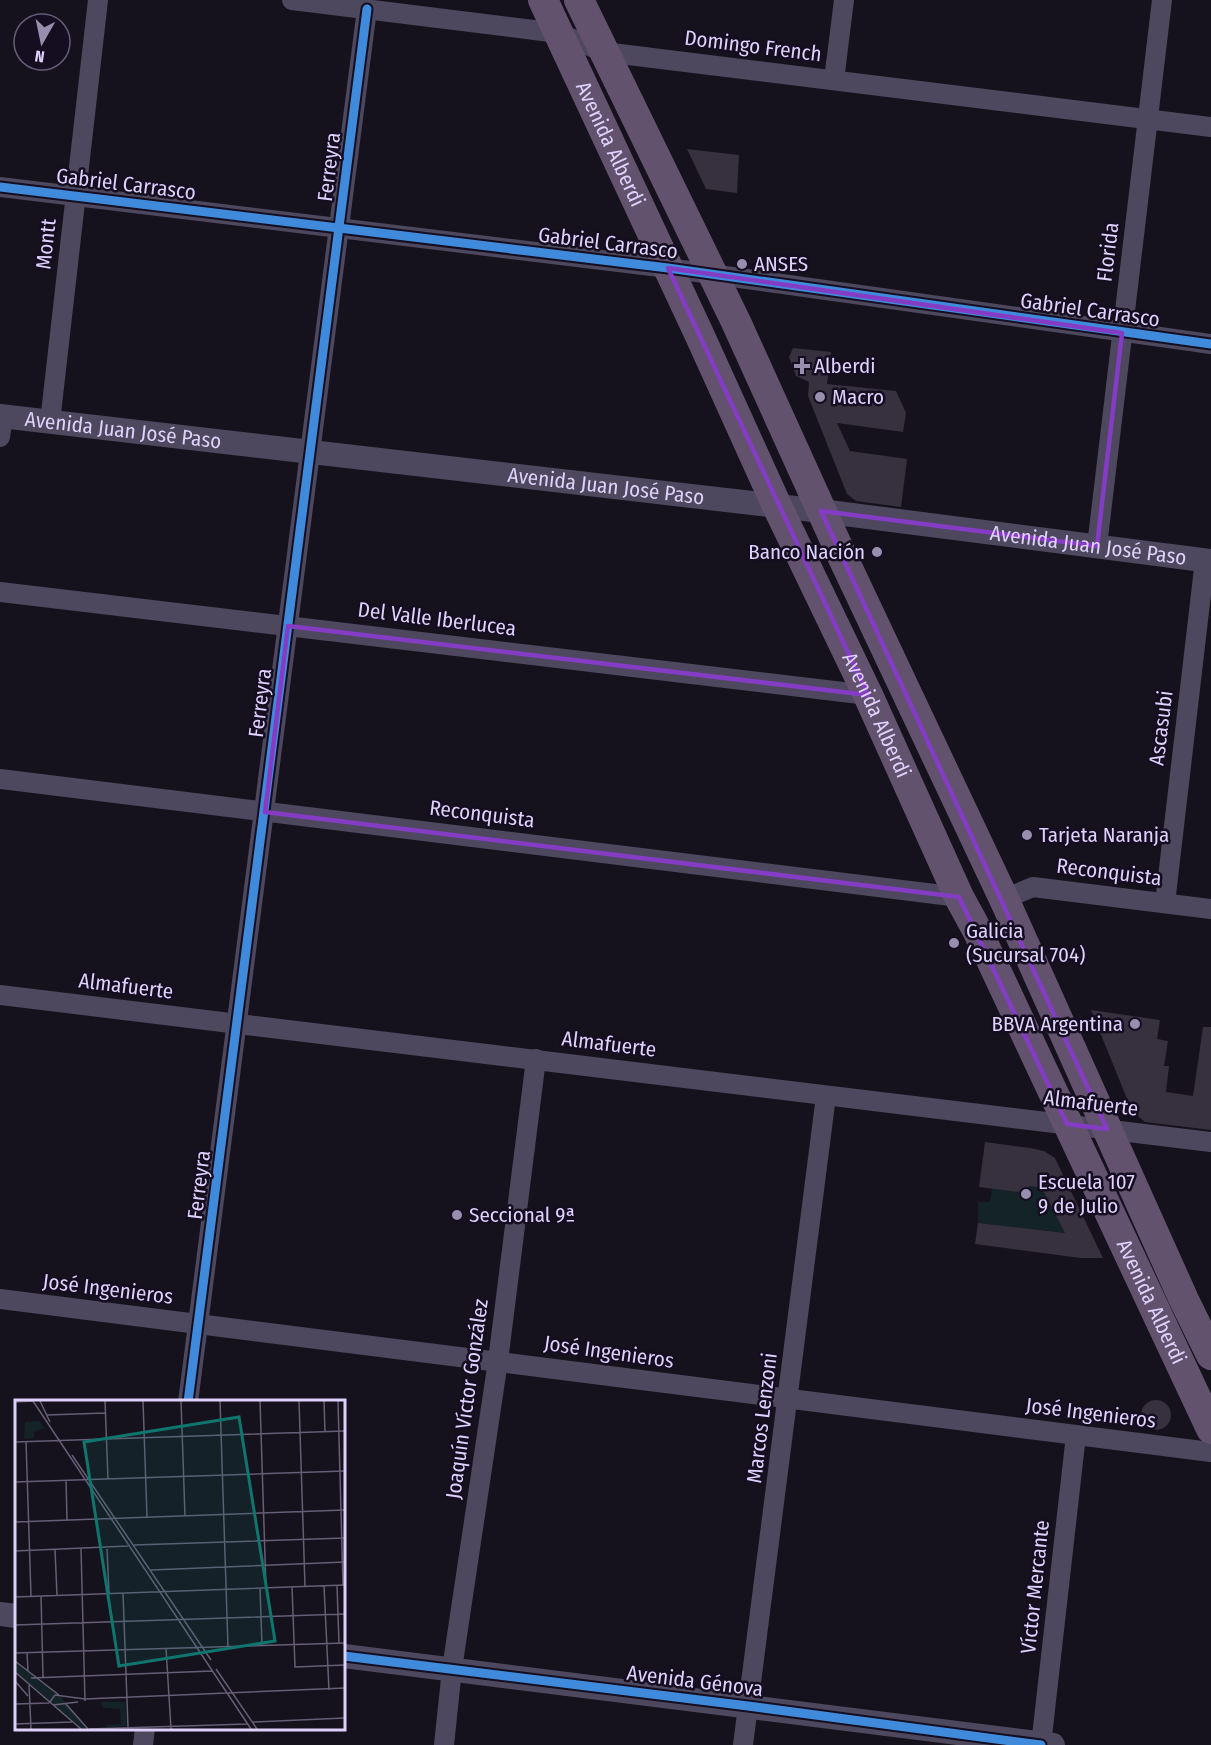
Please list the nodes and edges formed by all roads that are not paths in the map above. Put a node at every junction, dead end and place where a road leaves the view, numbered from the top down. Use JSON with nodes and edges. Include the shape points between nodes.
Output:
{"nodes":[{"id":1,"x":98,"y":0,"type":"edge"},
{"id":2,"x":292,"y":0,"type":"edge"},
{"id":3,"x":543,"y":0,"type":"edge"},
{"id":4,"x":579,"y":0,"type":"edge"},
{"id":5,"x":844,"y":0,"type":"edge"},
{"id":6,"x":1162,"y":0,"type":"edge"},
{"id":7,"x":367,"y":9,"type":"junction"},
{"id":8,"x":558,"y":33,"type":"junction"},
{"id":9,"x":604,"y":52,"type":"junction"},
{"id":10,"x":834,"y":80,"type":"junction"},
{"id":11,"x":1148,"y":119,"type":"junction"},
{"id":12,"x":1211,"y":127,"type":"edge"},
{"id":13,"x":0,"y":187,"type":"edge"},
{"id":14,"x":76,"y":196,"type":"junction"},
{"id":15,"x":339,"y":228,"type":"junction"},
{"id":16,"x":668,"y":268,"type":"junction"},
{"id":17,"x":713,"y":275,"type":"junction"},
{"id":18,"x":1122,"y":333,"type":"junction"},
{"id":19,"x":1211,"y":344,"type":"edge"},
{"id":20,"x":50,"y":422,"type":"junction"},
{"id":21,"x":1,"y":423,"type":"edge"},
{"id":22,"x":310,"y":452,"type":"junction"},
{"id":23,"x":777,"y":506,"type":"junction"},
{"id":24,"x":821,"y":511,"type":"junction"},
{"id":25,"x":1097,"y":546,"type":"junction"},
{"id":26,"x":1208,"y":560,"type":"edge"},
{"id":27,"x":0,"y":592,"type":"edge"},
{"id":28,"x":288,"y":626,"type":"junction"},
{"id":29,"x":868,"y":695,"type":"junction"},
{"id":30,"x":0,"y":779,"type":"edge"},
{"id":31,"x":265,"y":812,"type":"junction"},
{"id":32,"x":959,"y":897,"type":"junction"},
{"id":33,"x":1004,"y":899,"type":"junction"},
{"id":34,"x":1165,"y":903,"type":"junction"},
{"id":35,"x":1211,"y":909,"type":"edge"},
{"id":36,"x":0,"y":995,"type":"edge"},
{"id":37,"x":237,"y":1024,"type":"junction"},
{"id":38,"x":536,"y":1059,"type":"junction"},
{"id":39,"x":826,"y":1096,"type":"junction"},
{"id":40,"x":1067,"y":1124,"type":"junction"},
{"id":41,"x":1107,"y":1129,"type":"junction"},
{"id":42,"x":1211,"y":1142,"type":"edge"},
{"id":43,"x":0,"y":1299,"type":"edge"},
{"id":44,"x":199,"y":1324,"type":"junction"},
{"id":45,"x":1211,"y":1355,"type":"edge"},
{"id":46,"x":498,"y":1361,"type":"junction"},
{"id":47,"x":188,"y":1400,"type":"edge"},
{"id":48,"x":788,"y":1400,"type":"junction"},
{"id":49,"x":1211,"y":1429,"type":"edge"},
{"id":50,"x":1076,"y":1435,"type":"junction"},
{"id":51,"x":1211,"y":1452,"type":"edge"},
{"id":52,"x":0,"y":1614,"type":"edge"},
{"id":53,"x":15,"y":1616,"type":"edge"},
{"id":54,"x":345,"y":1656,"type":"edge"},
{"id":55,"x":452,"y":1669,"type":"junction"},
{"id":56,"x":748,"y":1706,"type":"junction"},
{"id":57,"x":145,"y":1730,"type":"edge"},
{"id":58,"x":1045,"y":1744,"type":"edge"},
{"id":59,"x":143,"y":1745,"type":"edge"},
{"id":60,"x":444,"y":1745,"type":"edge"},
{"id":61,"x":743,"y":1745,"type":"edge"}],
"edges":[{"from":1,"to":14,"type":"street","name":"Montt"},
{"from":2,"to":7,"type":"street","name":"Domingo French"},
{"from":3,"to":8,"type":"main road","name":"Avenida Alberdi"},
{"from":4,"to":9,"type":"main road","name":"Avenida Alberdi"},
{"from":5,"to":10,"type":"street"},
{"from":6,"to":11,"type":"street","name":"Florida"},
{"from":7,"to":8,"type":"street","name":"Domingo French"},
{"from":7,"to":15,"type":"street","name":"Ferreyra"},
{"from":8,"to":9,"type":"street","name":"Domingo French"},
{"from":8,"to":16,"type":"main road","name":"Avenida Alberdi"},
{"from":9,"to":10,"type":"street","name":"Domingo French"},
{"from":9,"to":17,"type":"main road","name":"Avenida Alberdi"},
{"from":10,"to":11,"type":"street","name":"Domingo French"},
{"from":11,"to":12,"type":"street","name":"Domingo French"},
{"from":11,"to":18,"type":"street","name":"Florida"},
{"from":13,"to":14,"type":"street","name":"Gabriel Carrasco"},
{"from":14,"to":15,"type":"street","name":"Gabriel Carrasco"},
{"from":14,"to":20,"type":"street","name":"Montt"},
{"from":15,"to":16,"type":"street","name":"Gabriel Carrasco"},
{"from":15,"to":22,"type":"street","name":"Ferreyra"},
{"from":16,"to":17,"type":"street","name":"Gabriel Carrasco"},
{"from":16,"to":23,"type":"main road","name":"Avenida Alberdi"},
{"from":17,"to":18,"type":"street","name":"Gabriel Carrasco"},
{"from":17,"to":24,"type":"main road","name":"Avenida Alberdi"},
{"from":18,"to":19,"type":"street","name":"Gabriel Carrasco"},
{"from":18,"to":25,"type":"street","name":"Florida"},
{"from":20,"to":21,"type":"street","name":"Avenida Juan José Paso"},
{"from":20,"to":22,"type":"street","name":"Avenida Juan José Paso"},
{"from":22,"to":23,"type":"street","name":"Avenida Juan José Paso"},
{"from":22,"to":28,"type":"street","name":"Ferreyra"},
{"from":23,"to":24,"type":"street","name":"Avenida Juan José Paso"},
{"from":23,"to":29,"type":"main road","name":"Avenida Alberdi"},
{"from":24,"to":25,"type":"street","name":"Avenida Juan José Paso"},
{"from":24,"to":33,"type":"main road","name":"Avenida Alberdi"},
{"from":25,"to":26,"type":"street","name":"Avenida Juan José Paso"},
{"from":26,"to":34,"type":"street","name":"Ascasubi"},
{"from":27,"to":28,"type":"street","name":"Del Valle Iberlucea"},
{"from":28,"to":29,"type":"street","name":"Del Valle Iberlucea"},
{"from":28,"to":31,"type":"street","name":"Ferreyra"},
{"from":29,"to":32,"type":"main road","name":"Avenida Alberdi"},
{"from":30,"to":31,"type":"street","name":"Reconquista"},
{"from":31,"to":32,"type":"street","name":"Reconquista"},
{"from":31,"to":37,"type":"street","name":"Ferreyra"},
{"from":32,"to":40,"type":"main road","name":"Avenida Alberdi"},
{"from":33,"to":34,"type":"street","name":"Reconquista","via":[[1033,887]]},
{"from":33,"to":41,"type":"main road","name":"Avenida Alberdi"},
{"from":34,"to":35,"type":"street","name":"Reconquista"},
{"from":36,"to":37,"type":"street","name":"Almafuerte"},
{"from":37,"to":38,"type":"street","name":"Almafuerte"},
{"from":37,"to":44,"type":"street","name":"Ferreyra"},
{"from":38,"to":39,"type":"street","name":"Almafuerte"},
{"from":38,"to":46,"type":"street","name":"Joaquín Víctor González"},
{"from":39,"to":40,"type":"street","name":"Almafuerte"},
{"from":39,"to":48,"type":"street","name":"Marcos Lenzoni"},
{"from":40,"to":41,"type":"street","name":"Almafuerte"},
{"from":40,"to":49,"type":"main road","name":"Avenida Alberdi"},
{"from":41,"to":42,"type":"street","name":"Almafuerte"},
{"from":41,"to":45,"type":"main road","name":"Avenida Alberdi"},
{"from":43,"to":44,"type":"street","name":"José Ingenieros"},
{"from":44,"to":46,"type":"street","name":"José Ingenieros"},
{"from":44,"to":47,"type":"street","name":"Ferreyra"},
{"from":46,"to":48,"type":"street","name":"José Ingenieros"},
{"from":46,"to":55,"type":"street","name":"Joaquín Víctor González"},
{"from":48,"to":50,"type":"street","name":"José Ingenieros"},
{"from":48,"to":56,"type":"street","name":"Marcos Lenzoni"},
{"from":50,"to":51,"type":"street","name":"José Ingenieros"},
{"from":50,"to":58,"type":"street","name":"Víctor Mercante"},
{"from":52,"to":53,"type":"street"},
{"from":54,"to":55,"type":"street","name":"Avenida Génova"},
{"from":55,"to":56,"type":"street","name":"Avenida Génova"},
{"from":55,"to":60,"type":"street","name":"Joaquín Víctor González"},
{"from":56,"to":58,"type":"street","name":"Avenida Génova"},
{"from":56,"to":61,"type":"street","name":"Marcos Lenzoni"},
{"from":57,"to":59,"type":"street"}]}
